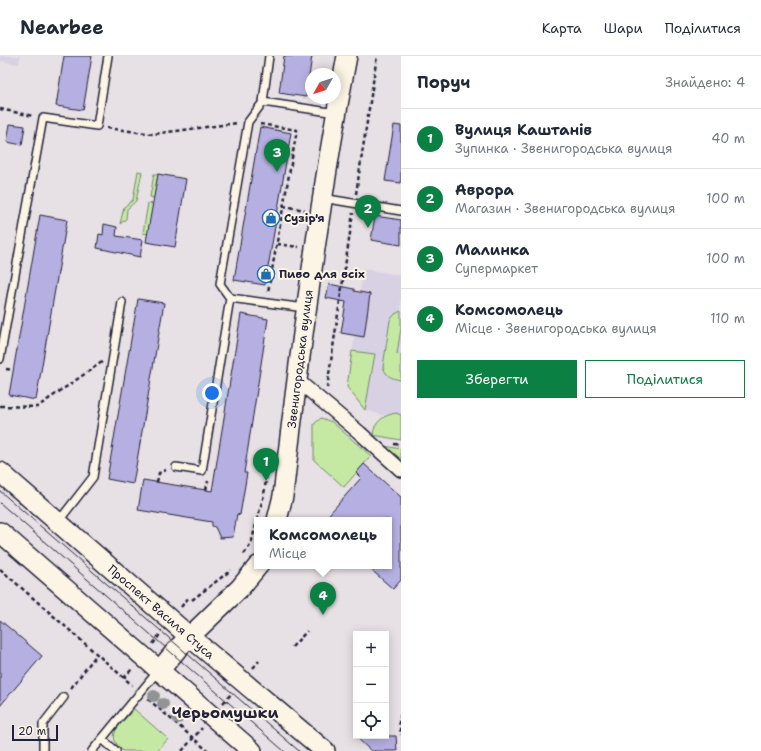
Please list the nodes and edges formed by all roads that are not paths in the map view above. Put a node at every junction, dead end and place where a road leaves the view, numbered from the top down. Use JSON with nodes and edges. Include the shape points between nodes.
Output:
{"nodes":[{"id":1,"x":108,"y":56,"type":"edge"},
{"id":2,"x":269,"y":56,"type":"edge"},
{"id":3,"x":347,"y":56,"type":"edge"},
{"id":4,"x":263,"y":102,"type":"junction"},
{"id":5,"x":336,"y":113,"type":"junction"},
{"id":6,"x":322,"y":198,"type":"junction"},
{"id":7,"x":401,"y":211,"type":"edge"},
{"id":8,"x":230,"y":298,"type":"junction"},
{"id":9,"x":122,"y":302,"type":"dead end"},
{"id":10,"x":306,"y":308,"type":"junction"},
{"id":11,"x":0,"y":359,"type":"edge"},
{"id":12,"x":297,"y":380,"type":"junction"},
{"id":13,"x":176,"y":467,"type":"road end"},
{"id":14,"x":401,"y":470,"type":"edge"},
{"id":15,"x":0,"y":472,"type":"edge"},
{"id":16,"x":278,"y":517,"type":"edge"},
{"id":17,"x":58,"y":522,"type":"junction"},
{"id":18,"x":0,"y":532,"type":"edge"},
{"id":19,"x":251,"y":561,"type":"edge"},
{"id":20,"x":190,"y":637,"type":"junction"},
{"id":21,"x":159,"y":671,"type":"junction"},
{"id":22,"x":64,"y":697,"type":"road end"},
{"id":23,"x":102,"y":739,"type":"junction"},
{"id":24,"x":43,"y":751,"type":"edge"},
{"id":25,"x":92,"y":751,"type":"edge"},
{"id":26,"x":116,"y":751,"type":"edge"},
{"id":27,"x":252,"y":751,"type":"edge"},
{"id":28,"x":324,"y":751,"type":"edge"}],
"edges":[{"from":1,"to":11,"type":"lane","via":[[97,126],[43,118]]},
{"from":2,"to":4,"type":"lane"},
{"from":3,"to":5,"type":"street","name":"Звенигородська вулиця"},
{"from":4,"to":5,"type":"lane"},
{"from":4,"to":8,"type":"lane","via":[[248,122],[220,284]]},
{"from":5,"to":6,"type":"street","name":"Звенигородська вулиця"},
{"from":6,"to":7,"type":"lane"},
{"from":6,"to":10,"type":"street","name":"Звенигородська вулиця"},
{"from":8,"to":10,"type":"lane"},
{"from":8,"to":13,"type":"lane","via":[[202,471]]},
{"from":9,"to":17,"type":"lane","via":[[93,477]]},
{"from":10,"to":12,"type":"street","name":"Звенигородська вулиця"},
{"from":12,"to":14,"type":"street"},
{"from":12,"to":16,"type":"street","name":"Звенигородська вулиця","via":[[283,496]]},
{"from":15,"to":17,"type":"street","name":"Проспект Василя Стуса"},
{"from":17,"to":20,"type":"street","name":"Проспект Василя Стуса"},
{"from":18,"to":21,"type":"street"},
{"from":19,"to":20,"type":"street","via":[[240,588]]},
{"from":20,"to":21,"type":"street"},
{"from":20,"to":28,"type":"street","name":"Проспект Василя Стуса"},
{"from":21,"to":23,"type":"lane"},
{"from":21,"to":27,"type":"street"},
{"from":22,"to":24,"type":"lane","via":[[43,724]]},
{"from":23,"to":25,"type":"lane"},
{"from":23,"to":26,"type":"lane"}]}
